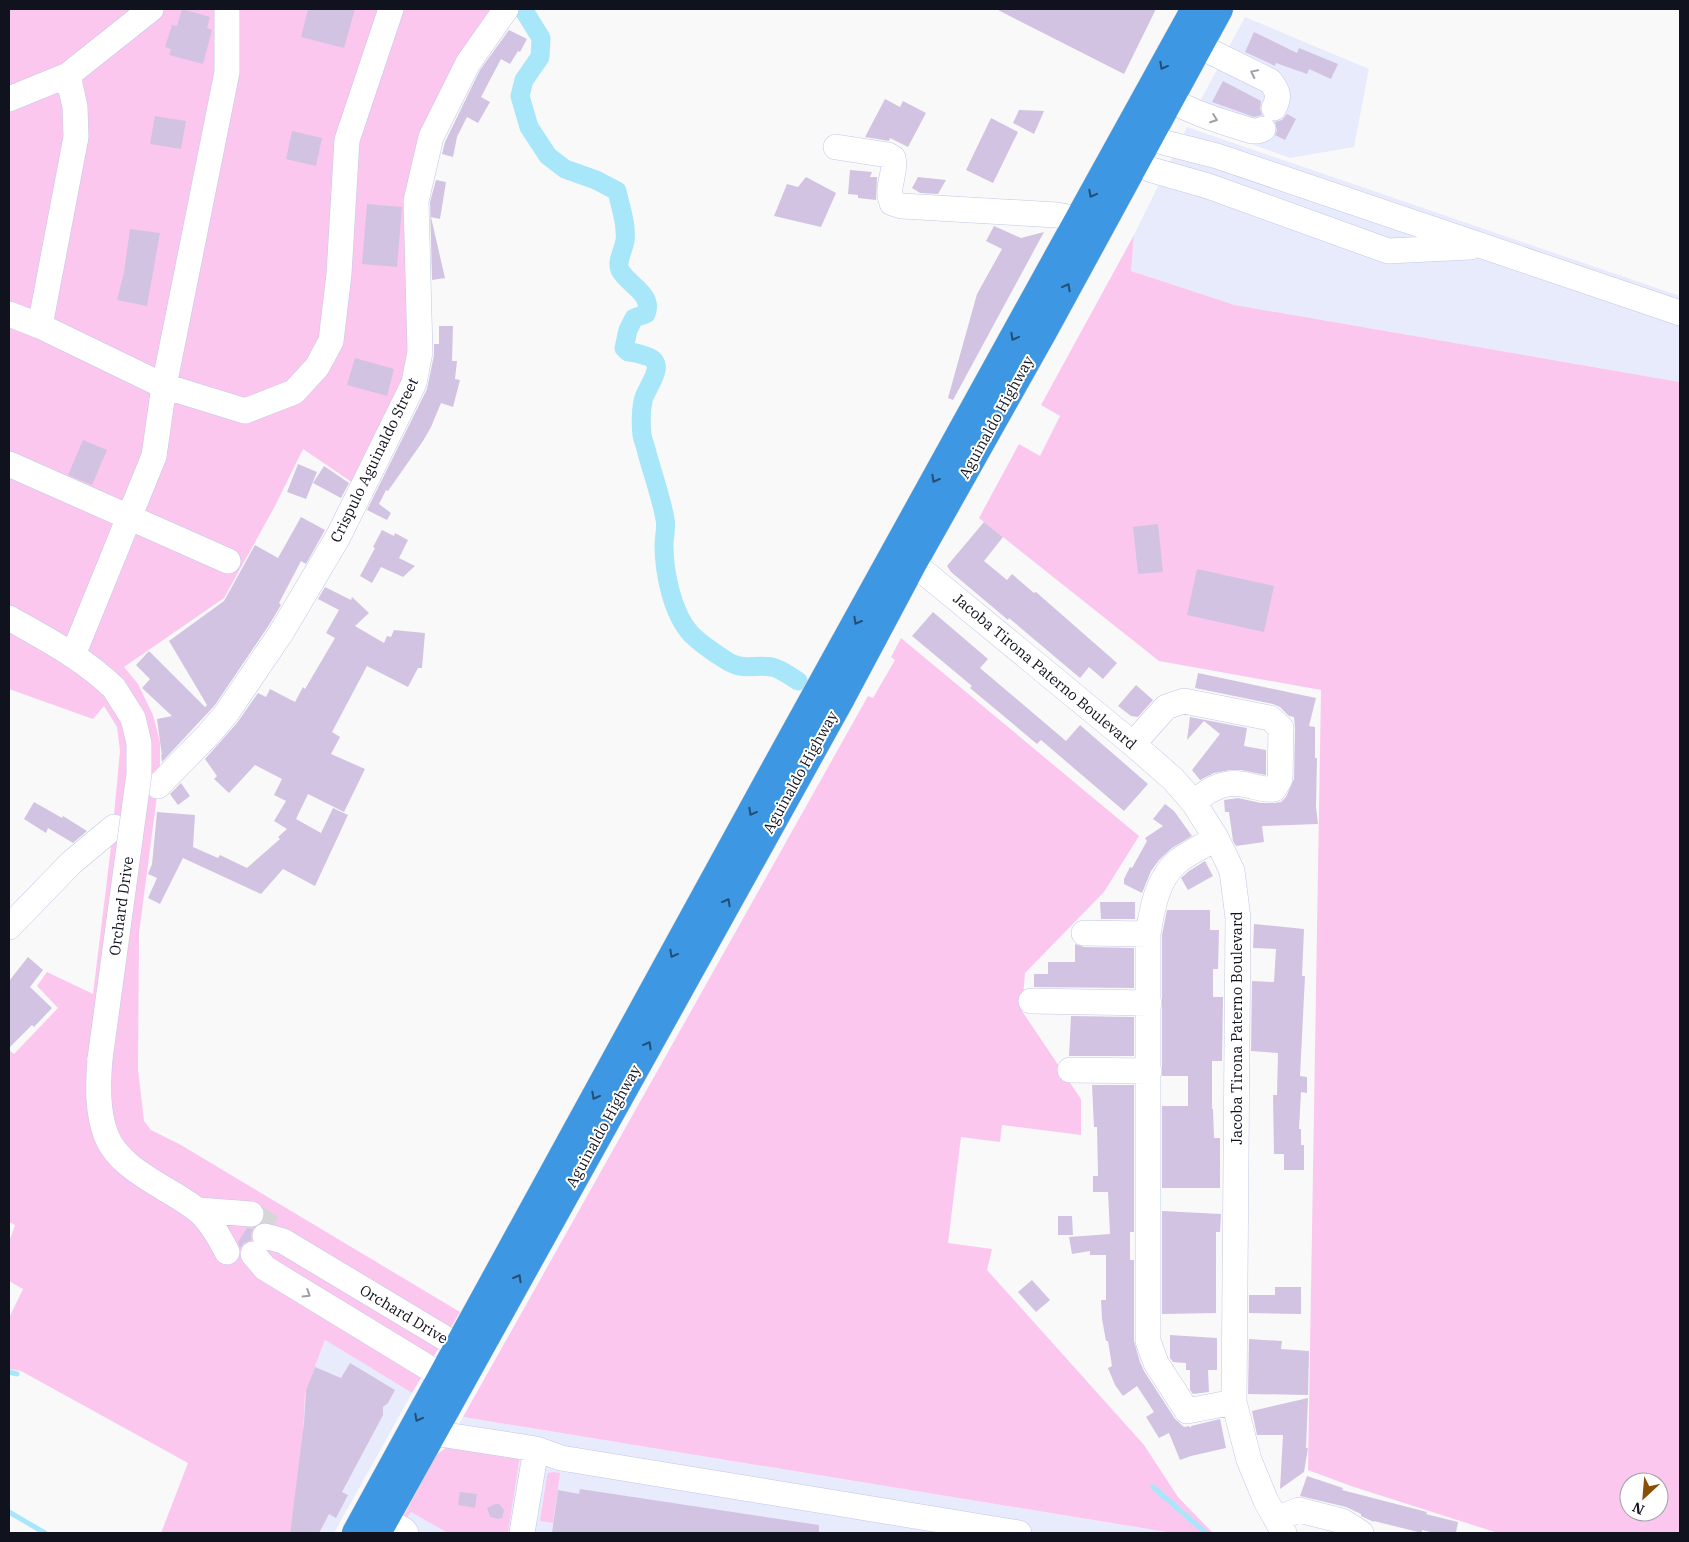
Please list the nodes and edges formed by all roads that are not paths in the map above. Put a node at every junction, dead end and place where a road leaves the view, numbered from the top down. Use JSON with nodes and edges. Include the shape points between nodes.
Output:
{"nodes":[{"id":1,"x":151,"y":9,"type":"edge"},
{"id":2,"x":227,"y":9,"type":"edge"},
{"id":3,"x":391,"y":9,"type":"edge"},
{"id":4,"x":1195,"y":9,"type":"edge"},
{"id":5,"x":1219,"y":9,"type":"edge"},
{"id":6,"x":505,"y":10,"type":"edge"},
{"id":7,"x":1189,"y":42,"type":"junction"},
{"id":8,"x":68,"y":75,"type":"junction"},
{"id":9,"x":9,"y":99,"type":"edge"},
{"id":10,"x":1169,"y":100,"type":"junction"},
{"id":11,"x":1139,"y":131,"type":"junction"},
{"id":12,"x":836,"y":147,"type":"dead end"},
{"id":13,"x":1125,"y":157,"type":"junction"},
{"id":14,"x":1079,"y":219,"type":"junction"},
{"id":15,"x":1484,"y":246,"type":"junction"},
{"id":16,"x":1680,"y":313,"type":"edge"},
{"id":17,"x":9,"y":314,"type":"edge"},
{"id":18,"x":40,"y":326,"type":"junction"},
{"id":19,"x":164,"y":386,"type":"junction"},
{"id":20,"x":9,"y":464,"type":"edge"},
{"id":21,"x":129,"y":516,"type":"junction"},
{"id":22,"x":228,"y":561,"type":"dead end"},
{"id":23,"x":913,"y":563,"type":"junction"},
{"id":24,"x":9,"y":618,"type":"edge"},
{"id":25,"x":73,"y":655,"type":"junction"},
{"id":26,"x":1133,"y":744,"type":"junction"},
{"id":27,"x":158,"y":786,"type":"dead end"},
{"id":28,"x":1194,"y":804,"type":"junction"},
{"id":29,"x":114,"y":827,"type":"dead end"},
{"id":30,"x":1216,"y":838,"type":"junction"},
{"id":31,"x":9,"y":927,"type":"edge"},
{"id":32,"x":1084,"y":934,"type":"dead end"},
{"id":33,"x":1148,"y":934,"type":"junction"},
{"id":34,"x":1031,"y":1001,"type":"dead end"},
{"id":35,"x":1149,"y":1003,"type":"junction"},
{"id":36,"x":1070,"y":1070,"type":"dead end"},
{"id":37,"x":1149,"y":1071,"type":"junction"},
{"id":38,"x":251,"y":1240,"type":"junction"},
{"id":39,"x":456,"y":1364,"type":"junction"},
{"id":40,"x":1234,"y":1402,"type":"junction"},
{"id":41,"x":433,"y":1433,"type":"junction"},
{"id":42,"x":536,"y":1449,"type":"junction"},
{"id":43,"x":1280,"y":1526,"type":"edge"},
{"id":44,"x":389,"y":1528,"type":"edge"},
{"id":45,"x":356,"y":1533,"type":"edge"},
{"id":46,"x":522,"y":1533,"type":"edge"},
{"id":47,"x":1019,"y":1533,"type":"edge"},
{"id":48,"x":1361,"y":1533,"type":"edge"}],
"edges":[{"from":1,"to":8,"type":"street"},
{"from":2,"to":19,"type":"street","via":[[227,72]]},
{"from":3,"to":19,"type":"street","via":[[347,140],[339,274],[331,340],[317,367],[294,392],[245,412]]},
{"from":4,"to":7,"type":"highway","name":"Aguinaldo Highway"},
{"from":5,"to":7,"type":"highway","name":"Aguinaldo Highway"},
{"from":6,"to":27,"type":"street","name":"Crispulo Aguinaldo Street","via":[[468,63],[431,137],[416,201],[420,352],[414,383],[338,537],[281,633],[226,714]]},
{"from":7,"to":10,"type":"highway","name":"Aguinaldo Highway"},
{"from":10,"to":7,"type":"street","one_way":true,"via":[[1216,120],[1258,131],[1278,99],[1278,90],[1270,81]]},
{"from":7,"to":11,"type":"highway","name":"Aguinaldo Highway","one_way":true},
{"from":8,"to":9,"type":"street"},
{"from":8,"to":18,"type":"street","via":[[76,106],[76,137]]},
{"from":10,"to":11,"type":"highway","name":"Aguinaldo Highway"},
{"from":11,"to":13,"type":"highway","name":"Aguinaldo Highway"},
{"from":11,"to":15,"type":"street","via":[[1166,143],[1217,156]]},
{"from":12,"to":14,"type":"street","via":[[893,158],[888,194],[892,203],[902,206]]},
{"from":13,"to":14,"type":"highway","name":"Aguinaldo Highway","one_way":true},
{"from":13,"to":15,"type":"street","via":[[1152,170],[1208,186],[1388,251]]},
{"from":23,"to":13,"type":"highway","name":"Aguinaldo Highway","one_way":true,"via":[[950,500]]},
{"from":14,"to":39,"type":"highway","name":"Aguinaldo Highway","one_way":true,"via":[[528,1217]]},
{"from":15,"to":16,"type":"street"},
{"from":17,"to":18,"type":"street"},
{"from":18,"to":19,"type":"street"},
{"from":19,"to":21,"type":"street","via":[[154,456]]},
{"from":20,"to":21,"type":"street"},
{"from":21,"to":22,"type":"street"},
{"from":21,"to":25,"type":"street"},
{"from":23,"to":26,"type":"street","name":"Jacoba Tirona Paterno Boulevard"},
{"from":39,"to":23,"type":"highway","name":"Aguinaldo Highway","one_way":true,"via":[[830,717]]},
{"from":24,"to":25,"type":"street","name":"Orchard Drive"},
{"from":25,"to":38,"type":"street","name":"Orchard Drive","bridge":true,"via":[[114,688],[133,718],[139,743],[139,774],[100,1059],[100,1113],[106,1136],[120,1157],[132,1167]]},
{"from":26,"to":28,"type":"street","name":"Jacoba Tirona Paterno Boulevard","via":[[1173,779]]},
{"from":26,"to":28,"type":"street","via":[[1166,707],[1184,701],[1270,718],[1281,728],[1280,779],[1274,789],[1262,790],[1245,784],[1224,785],[1213,788]]},
{"from":28,"to":30,"type":"street","name":"Jacoba Tirona Paterno Boulevard"},
{"from":29,"to":31,"type":"street","via":[[71,863]]},
{"from":30,"to":33,"type":"street","via":[[1177,862],[1165,875],[1152,907]]},
{"from":30,"to":40,"type":"street","name":"Jacoba Tirona Paterno Boulevard","via":[[1232,871],[1238,918]]},
{"from":32,"to":33,"type":"street"},
{"from":33,"to":35,"type":"street"},
{"from":34,"to":35,"type":"street"},
{"from":35,"to":37,"type":"street"},
{"from":36,"to":37,"type":"street"},
{"from":37,"to":40,"type":"street","via":[[1148,1341],[1156,1363],[1187,1411]]},
{"from":38,"to":39,"type":"street","name":"Orchard Drive"},
{"from":38,"to":39,"type":"street","name":"Orchard Drive","one_way":true},
{"from":39,"to":41,"type":"highway","name":"Aguinaldo Highway"},
{"from":39,"to":45,"type":"highway","name":"Aguinaldo Highway","one_way":true},
{"from":40,"to":43,"type":"street","name":"Jacoba Tirona Paterno Boulevard","via":[[1249,1460]]},
{"from":41,"to":42,"type":"street"},
{"from":41,"to":44,"type":"highway","name":"Aguinaldo Highway"},
{"from":42,"to":46,"type":"street"},
{"from":42,"to":47,"type":"street","via":[[561,1458]]},
{"from":43,"to":48,"type":"street","via":[[1299,1510],[1342,1521]]}]}
